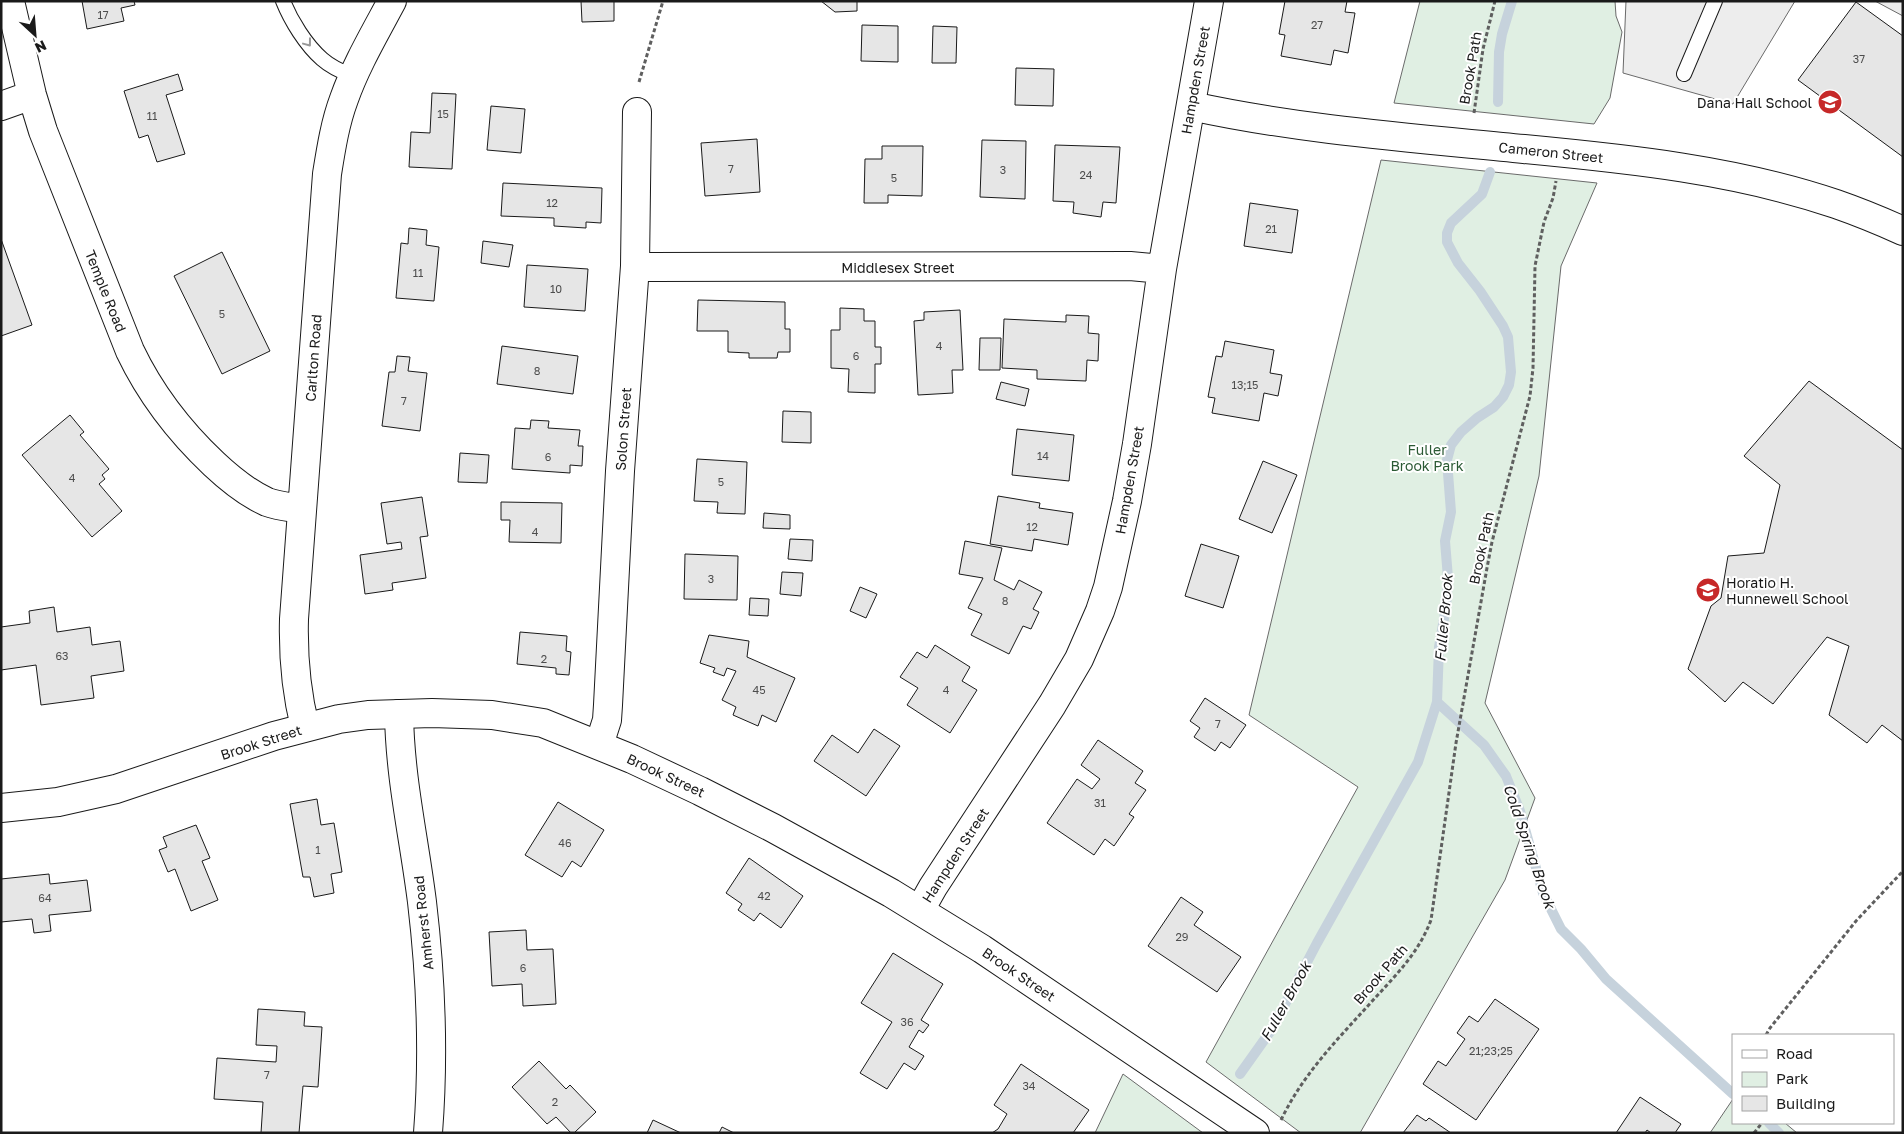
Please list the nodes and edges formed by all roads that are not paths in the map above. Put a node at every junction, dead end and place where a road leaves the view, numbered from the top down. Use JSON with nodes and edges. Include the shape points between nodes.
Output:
{"nodes":[{"id":1,"x":10,"y":1,"type":"edge"},
{"id":2,"x":283,"y":1,"type":"edge"},
{"id":3,"x":392,"y":1,"type":"edge"},
{"id":4,"x":1209,"y":1,"type":"edge"},
{"id":5,"x":1715,"y":1,"type":"edge"},
{"id":6,"x":1684,"y":74,"type":"dead end"},
{"id":7,"x":353,"y":76,"type":"junction"},
{"id":8,"x":32,"y":94,"type":"junction"},
{"id":9,"x":1,"y":106,"type":"edge"},
{"id":10,"x":1191,"y":106,"type":"junction"},
{"id":11,"x":637,"y":112,"type":"road end"},
{"id":12,"x":1903,"y":231,"type":"edge"},
{"id":13,"x":635,"y":266,"type":"junction"},
{"id":14,"x":1162,"y":269,"type":"junction"},
{"id":15,"x":301,"y":509,"type":"junction"},
{"id":16,"x":399,"y":714,"type":"junction"},
{"id":17,"x":305,"y":727,"type":"junction"},
{"id":18,"x":599,"y":745,"type":"junction"},
{"id":19,"x":1,"y":808,"type":"edge"},
{"id":20,"x":920,"y":910,"type":"junction"},
{"id":21,"x":428,"y":1133,"type":"edge"},
{"id":22,"x":1255,"y":1133,"type":"edge"}],
"edges":[{"from":1,"to":8,"type":"street","name":"Temple Road"},
{"from":2,"to":7,"type":"lane","one_way":true,"via":[[296,26],[322,59]]},
{"from":3,"to":7,"type":"street","name":"Carlton Road"},
{"from":4,"to":10,"type":"street","name":"Hampden Street"},
{"from":5,"to":6,"type":"lane"},
{"from":7,"to":15,"type":"street","name":"Carlton Road","via":[[336,123],[327,174]]},
{"from":8,"to":9,"type":"street"},
{"from":8,"to":15,"type":"street","name":"Temple Road","via":[[43,131],[130,351],[153,394],[182,432],[237,484],[267,502]]},
{"from":10,"to":12,"type":"street","name":"Cameron Street","via":[[1244,117],[1355,132],[1560,152],[1746,179],[1837,204]]},
{"from":10,"to":14,"type":"street","name":"Hampden Street"},
{"from":11,"to":13,"type":"street","name":"Solon Street"},
{"from":13,"to":14,"type":"street","name":"Middlesex Street","via":[[1130,266]]},
{"from":13,"to":18,"type":"street","name":"Solon Street","via":[[608,705]]},
{"from":14,"to":20,"type":"street","name":"Hampden Street","via":[[1127,501],[1100,611],[1079,659],[1052,706]]},
{"from":15,"to":17,"type":"street","name":"Carlton Road","via":[[293,645]]},
{"from":16,"to":17,"type":"street","name":"Brook Street","via":[[339,719]]},
{"from":16,"to":18,"type":"street","name":"Brook Street","via":[[463,713],[518,718],[543,723]]},
{"from":16,"to":21,"type":"street","name":"Amherst Road","via":[[404,790],[422,900],[428,961],[432,1071]]},
{"from":17,"to":19,"type":"street","name":"Brook Street","via":[[116,789],[58,802]]},
{"from":18,"to":20,"type":"street","name":"Brook Street","via":[[729,805]]},
{"from":20,"to":22,"type":"street","name":"Brook Street"}]}
